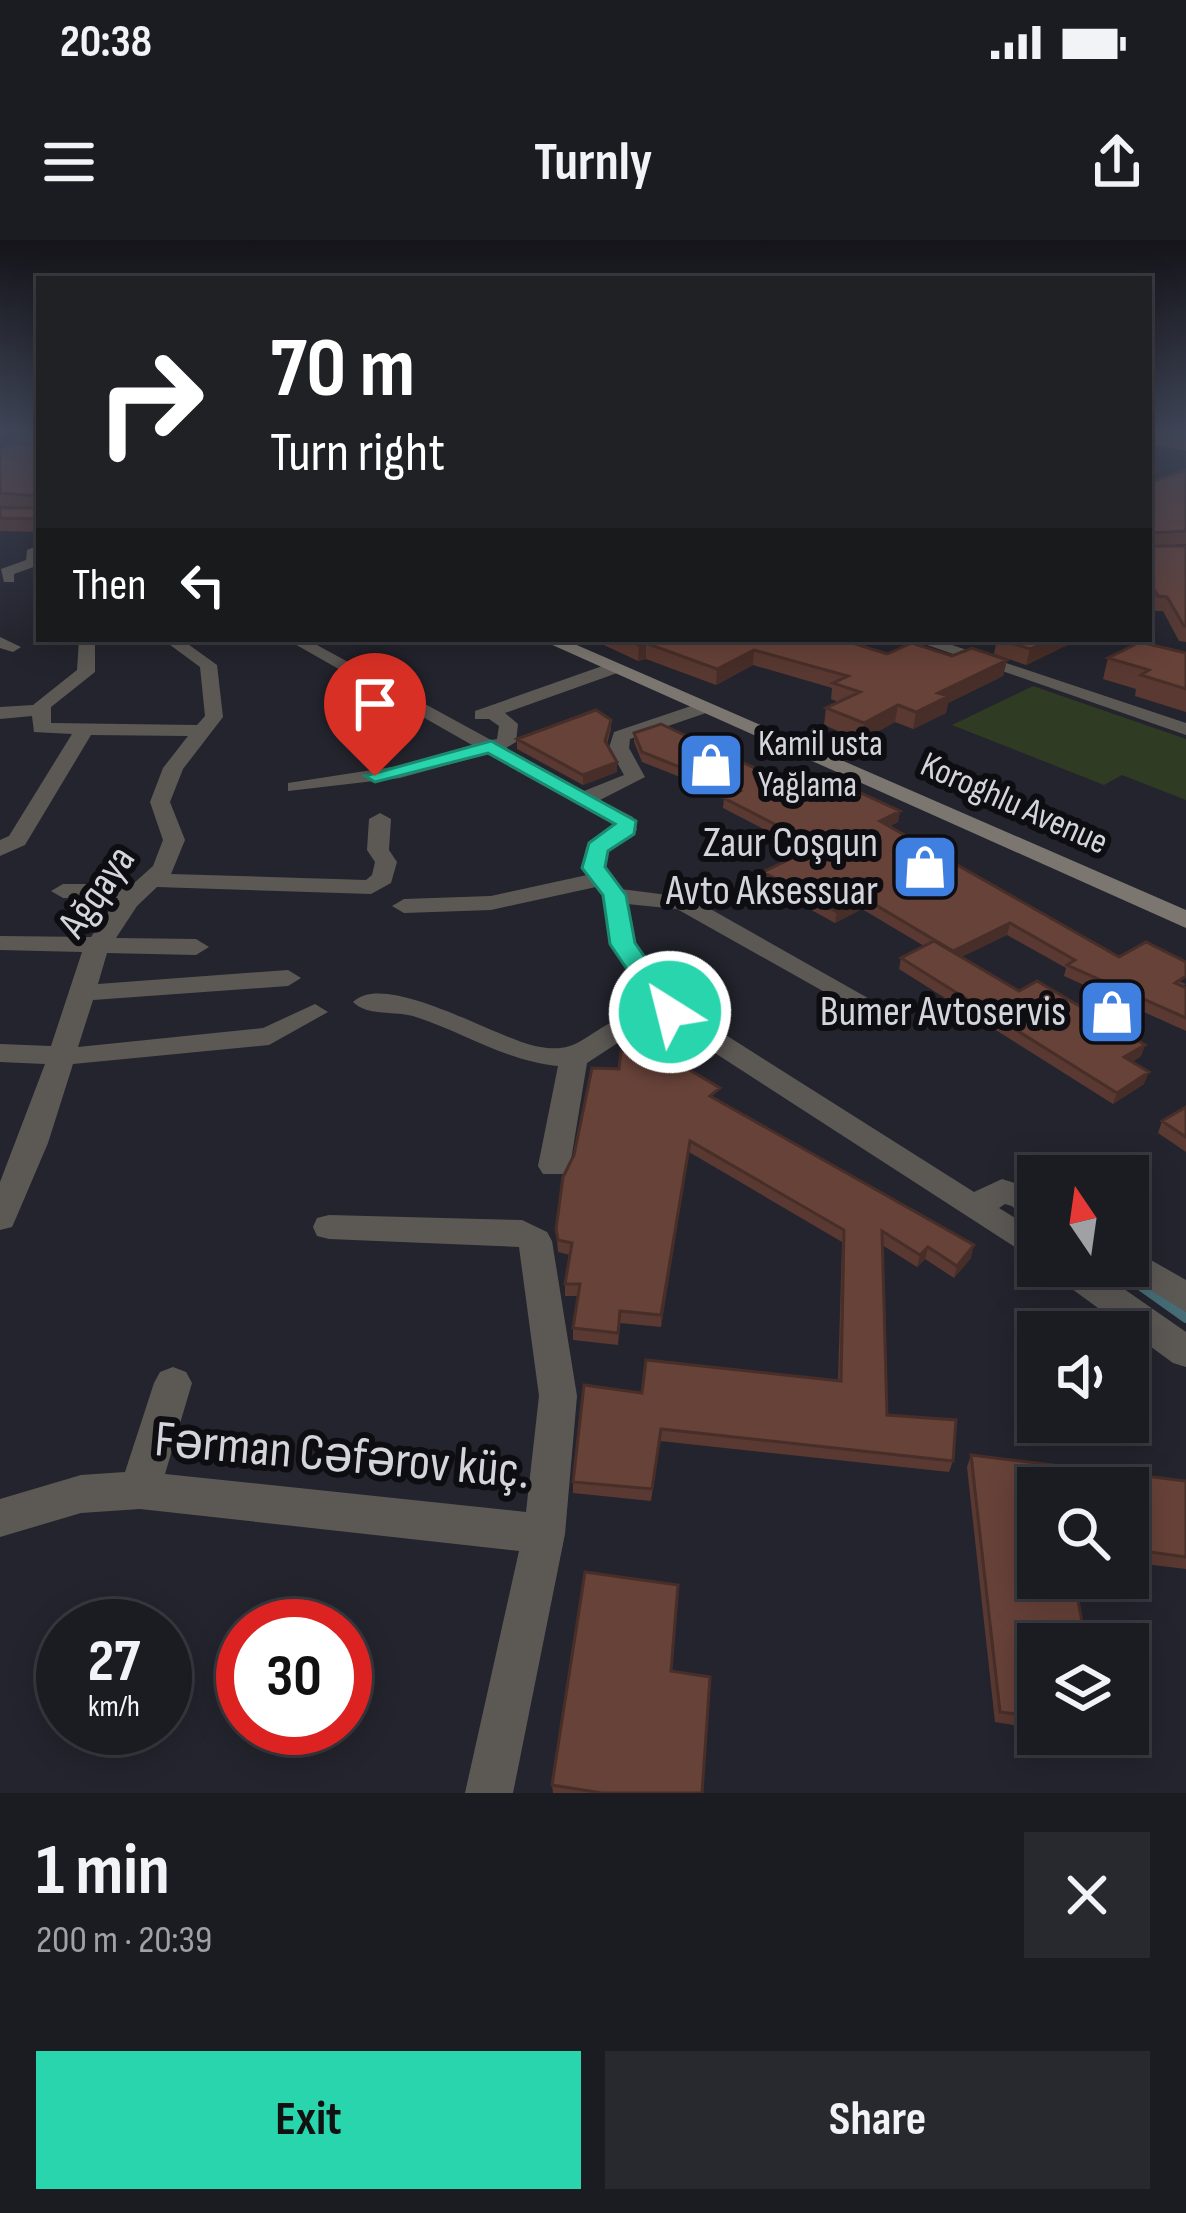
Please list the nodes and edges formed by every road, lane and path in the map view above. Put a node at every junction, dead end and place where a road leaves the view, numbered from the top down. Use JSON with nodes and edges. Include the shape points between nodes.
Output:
{"nodes":[{"id":1,"x":36,"y":551,"type":"edge"},
{"id":2,"x":9,"y":578,"type":"dead end"},
{"id":3,"x":87,"y":642,"type":"edge"},
{"id":4,"x":174,"y":642,"type":"edge"},
{"id":5,"x":299,"y":642,"type":"edge"},
{"id":6,"x":555,"y":642,"type":"edge"},
{"id":7,"x":927,"y":642,"type":"edge"},
{"id":8,"x":614,"y":668,"type":"junction"},
{"id":9,"x":704,"y":708,"type":"junction"},
{"id":10,"x":40,"y":710,"type":"junction"},
{"id":11,"x":0,"y":712,"type":"edge"},
{"id":12,"x":492,"y":712,"type":"junction"},
{"id":13,"x":451,"y":723,"type":"junction"},
{"id":14,"x":85,"y":729,"type":"junction"},
{"id":15,"x":1186,"y":729,"type":"edge"},
{"id":16,"x":200,"y":731,"type":"junction"},
{"id":17,"x":491,"y":747,"type":"junction"},
{"id":18,"x":295,"y":788,"type":"dead end"},
{"id":19,"x":586,"y":798,"type":"junction"},
{"id":20,"x":380,"y":819,"type":"dead end"},
{"id":21,"x":2,"y":852,"type":"edge"},
{"id":22,"x":145,"y":885,"type":"junction"},
{"id":23,"x":608,"y":887,"type":"junction"},
{"id":24,"x":63,"y":891,"type":"dead end"},
{"id":25,"x":404,"y":906,"type":"dead end"},
{"id":26,"x":1186,"y":920,"type":"edge"},
{"id":27,"x":0,"y":943,"type":"edge"},
{"id":28,"x":196,"y":947,"type":"dead end"},
{"id":29,"x":97,"y":949,"type":"junction"},
{"id":30,"x":288,"y":978,"type":"dead end"},
{"id":31,"x":81,"y":993,"type":"junction"},
{"id":32,"x":366,"y":1002,"type":"dead end"},
{"id":33,"x":869,"y":1006,"type":"dead end"},
{"id":34,"x":315,"y":1012,"type":"dead end"},
{"id":35,"x":670,"y":1012,"type":"junction"},
{"id":36,"x":0,"y":1052,"type":"edge"},
{"id":37,"x":62,"y":1054,"type":"junction"},
{"id":38,"x":574,"y":1059,"type":"junction"},
{"id":39,"x":554,"y":1166,"type":"dead end"},
{"id":40,"x":1017,"y":1192,"type":"edge"},
{"id":41,"x":973,"y":1207,"type":"junction"},
{"id":42,"x":0,"y":1218,"type":"edge"},
{"id":43,"x":329,"y":1227,"type":"dead end"},
{"id":44,"x":1017,"y":1235,"type":"edge"},
{"id":45,"x":1149,"y":1274,"type":"edge"},
{"id":46,"x":1094,"y":1287,"type":"edge"},
{"id":47,"x":1186,"y":1298,"type":"edge"},
{"id":48,"x":1186,"y":1352,"type":"edge"},
{"id":49,"x":173,"y":1383,"type":"dead end"},
{"id":50,"x":140,"y":1490,"type":"junction"},
{"id":51,"x":0,"y":1518,"type":"edge"},
{"id":52,"x":544,"y":1534,"type":"junction"},
{"id":53,"x":489,"y":1793,"type":"edge"}],
"edges":[{"from":1,"to":2,"type":"street","via":[[34,562],[6,572]]},
{"from":3,"to":10,"type":"street","via":[[86,672]]},
{"from":4,"to":16,"type":"street","name":"Ağqaya","via":[[208,665],[214,717]]},
{"from":5,"to":13,"type":"street"},
{"from":6,"to":8,"type":"street","name":"Koroghlu Avenue"},
{"from":7,"to":15,"type":"street"},
{"from":8,"to":9,"type":"street","name":"Koroghlu Avenue"},
{"from":8,"to":12,"type":"street"},
{"from":9,"to":19,"type":"street","via":[[621,736],[635,777]]},
{"from":9,"to":26,"type":"street","name":"Koroghlu Avenue"},
{"from":10,"to":11,"type":"street"},
{"from":10,"to":14,"type":"street","via":[[41,728]]},
{"from":12,"to":13,"type":"street"},
{"from":12,"to":17,"type":"street","via":[[511,736]]},
{"from":13,"to":17,"type":"street"},
{"from":14,"to":16,"type":"street"},
{"from":14,"to":21,"type":"street"},
{"from":16,"to":22,"type":"street","name":"Ağqaya","via":[[160,802],[174,840]]},
{"from":17,"to":18,"type":"street"},
{"from":17,"to":19,"type":"street"},
{"from":19,"to":23,"type":"street","via":[[628,825],[593,855]]},
{"from":20,"to":22,"type":"street","via":[[378,850],[386,862],[371,887]]},
{"from":22,"to":24,"type":"street"},
{"from":22,"to":29,"type":"street","name":"Ağqaya"},
{"from":23,"to":25,"type":"street"},
{"from":23,"to":33,"type":"street","via":[[683,903]]},
{"from":23,"to":35,"type":"street","via":[[622,944]]},
{"from":27,"to":29,"type":"street"},
{"from":28,"to":29,"type":"street"},
{"from":29,"to":31,"type":"street","name":"Ağqaya"},
{"from":30,"to":31,"type":"street"},
{"from":31,"to":37,"type":"street","name":"Ağqaya"},
{"from":32,"to":38,"type":"street","via":[[433,1012],[526,1054]]},
{"from":34,"to":37,"type":"street","via":[[269,1036]]},
{"from":35,"to":38,"type":"street","via":[[608,1035]]},
{"from":35,"to":41,"type":"street"},
{"from":36,"to":37,"type":"street"},
{"from":37,"to":42,"type":"street","name":"Ağqaya"},
{"from":38,"to":39,"type":"street"},
{"from":40,"to":41,"type":"street"},
{"from":41,"to":44,"type":"street"},
{"from":43,"to":52,"type":"street","name":"Fərman Cəfərov küç.","via":[[522,1232],[536,1241],[559,1396]]},
{"from":45,"to":47,"type":"street"},
{"from":46,"to":48,"type":"street"},
{"from":49,"to":50,"type":"street"},
{"from":50,"to":51,"type":"street","name":"Fərman Cəfərov küç.","via":[[82,1494]]},
{"from":50,"to":52,"type":"street","name":"Fərman Cəfərov küç."},
{"from":52,"to":53,"type":"street"}]}
